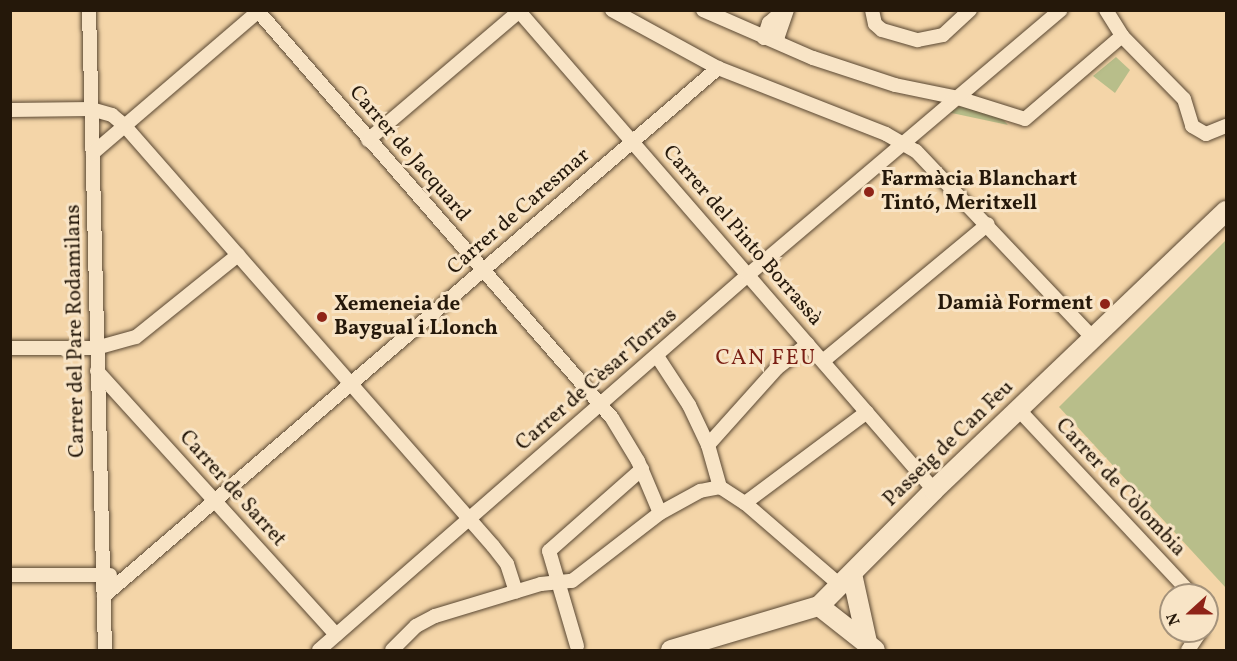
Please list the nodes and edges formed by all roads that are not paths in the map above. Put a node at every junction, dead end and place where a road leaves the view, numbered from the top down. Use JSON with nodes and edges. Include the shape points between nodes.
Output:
{"nodes":[{"id":1,"x":89,"y":10,"type":"edge"},
{"id":2,"x":612,"y":10,"type":"edge"},
{"id":3,"x":703,"y":10,"type":"edge"},
{"id":4,"x":785,"y":10,"type":"edge"},
{"id":5,"x":872,"y":10,"type":"edge"},
{"id":6,"x":970,"y":10,"type":"edge"},
{"id":7,"x":1060,"y":10,"type":"edge"},
{"id":8,"x":1106,"y":10,"type":"edge"},
{"id":9,"x":258,"y":11,"type":"edge"},
{"id":10,"x":519,"y":11,"type":"edge"},
{"id":11,"x":1122,"y":36,"type":"junction"},
{"id":12,"x":764,"y":38,"type":"junction"},
{"id":13,"x":717,"y":68,"type":"junction"},
{"id":14,"x":958,"y":98,"type":"junction"},
{"id":15,"x":91,"y":109,"type":"junction"},
{"id":16,"x":10,"y":110,"type":"edge"},
{"id":17,"x":124,"y":125,"type":"junction"},
{"id":18,"x":1227,"y":126,"type":"edge"},
{"id":19,"x":368,"y":140,"type":"junction"},
{"id":20,"x":632,"y":142,"type":"junction"},
{"id":21,"x":904,"y":143,"type":"junction"},
{"id":22,"x":93,"y":153,"type":"junction"},
{"id":23,"x":1227,"y":211,"type":"edge"},
{"id":24,"x":988,"y":224,"type":"junction"},
{"id":25,"x":238,"y":255,"type":"junction"},
{"id":26,"x":483,"y":270,"type":"junction"},
{"id":27,"x":748,"y":275,"type":"junction"},
{"id":28,"x":1094,"y":339,"type":"junction"},
{"id":29,"x":808,"y":344,"type":"junction"},
{"id":30,"x":10,"y":348,"type":"edge"},
{"id":31,"x":96,"y":348,"type":"junction"},
{"id":32,"x":657,"y":356,"type":"junction"},
{"id":33,"x":823,"y":361,"type":"junction"},
{"id":34,"x":97,"y":371,"type":"junction"},
{"id":35,"x":352,"y":383,"type":"junction"},
{"id":36,"x":601,"y":405,"type":"junction"},
{"id":37,"x":1018,"y":409,"type":"junction"},
{"id":38,"x":867,"y":411,"type":"junction"},
{"id":39,"x":708,"y":445,"type":"junction"},
{"id":40,"x":642,"y":470,"type":"junction"},
{"id":41,"x":720,"y":488,"type":"junction"},
{"id":42,"x":934,"y":490,"type":"junction"},
{"id":43,"x":214,"y":501,"type":"junction"},
{"id":44,"x":745,"y":503,"type":"junction"},
{"id":45,"x":660,"y":513,"type":"junction"},
{"id":46,"x":470,"y":520,"type":"junction"},
{"id":47,"x":129,"y":574,"type":"junction"},
{"id":48,"x":10,"y":575,"type":"edge"},
{"id":49,"x":104,"y":575,"type":"junction"},
{"id":50,"x":846,"y":580,"type":"junction"},
{"id":51,"x":561,"y":582,"type":"junction"},
{"id":52,"x":1181,"y":583,"type":"edge"},
{"id":53,"x":516,"y":592,"type":"junction"},
{"id":54,"x":104,"y":596,"type":"junction"},
{"id":55,"x":819,"y":606,"type":"junction"},
{"id":56,"x":336,"y":635,"type":"junction"},
{"id":57,"x":871,"y":646,"type":"edge"},
{"id":58,"x":578,"y":649,"type":"edge"},
{"id":59,"x":673,"y":650,"type":"edge"},
{"id":60,"x":105,"y":651,"type":"edge"},
{"id":61,"x":319,"y":651,"type":"edge"},
{"id":62,"x":392,"y":651,"type":"edge"}],
"edges":[{"from":1,"to":15,"type":"street","name":"Carrer del Pare Rodamilans"},
{"from":2,"to":13,"type":"street"},
{"from":3,"to":12,"type":"street"},
{"from":4,"to":12,"type":"street","via":[[769,23]]},
{"from":5,"to":6,"type":"street","via":[[875,24],[882,30],[918,40],[943,35]]},
{"from":7,"to":14,"type":"street","name":"Carrer de Cèsar Torras"},
{"from":8,"to":11,"type":"street"},
{"from":9,"to":17,"type":"street"},
{"from":9,"to":19,"type":"street","name":"Carrer de Jacquard"},
{"from":10,"to":19,"type":"street"},
{"from":10,"to":20,"type":"street","name":"Carrer del Pinto Borrassà"},
{"from":11,"to":14,"type":"street","via":[[1025,119]]},
{"from":11,"to":18,"type":"street","via":[[1175,87],[1184,99],[1192,126],[1206,134]]},
{"from":12,"to":14,"type":"street","via":[[895,85]]},
{"from":13,"to":20,"type":"street","name":"Carrer de Caresmar"},
{"from":13,"to":21,"type":"street"},
{"from":14,"to":21,"type":"street","name":"Carrer de Cèsar Torras"},
{"from":15,"to":16,"type":"street"},
{"from":15,"to":17,"type":"street","via":[[112,115]]},
{"from":15,"to":22,"type":"street","name":"Carrer del Pare Rodamilans"},
{"from":17,"to":22,"type":"street"},
{"from":17,"to":25,"type":"street"},
{"from":19,"to":26,"type":"street","name":"Carrer de Jacquard"},
{"from":20,"to":26,"type":"street","name":"Carrer de Caresmar"},
{"from":20,"to":27,"type":"street","name":"Carrer del Pinto Borrassà"},
{"from":21,"to":24,"type":"street"},
{"from":21,"to":27,"type":"street","name":"Carrer de Cèsar Torras"},
{"from":22,"to":31,"type":"street","name":"Carrer del Pare Rodamilans"},
{"from":23,"to":28,"type":"street","name":"Passeig de Can Feu"},
{"from":24,"to":28,"type":"street"},
{"from":24,"to":33,"type":"street"},
{"from":25,"to":31,"type":"street","via":[[153,327],[136,337]]},
{"from":25,"to":35,"type":"street"},
{"from":26,"to":35,"type":"street","name":"Carrer de Caresmar"},
{"from":26,"to":36,"type":"street","name":"Carrer de Jacquard"},
{"from":27,"to":29,"type":"street","name":"Carrer del Pinto Borrassà"},
{"from":27,"to":32,"type":"street","name":"Carrer de Cèsar Torras"},
{"from":28,"to":37,"type":"street","name":"Passeig de Can Feu"},
{"from":29,"to":33,"type":"street","name":"Carrer del Pinto Borrassà"},
{"from":29,"to":39,"type":"street","via":[[777,368]]},
{"from":30,"to":31,"type":"street"},
{"from":31,"to":34,"type":"street","name":"Carrer del Pare Rodamilans"},
{"from":32,"to":36,"type":"street","name":"Carrer de Cèsar Torras"},
{"from":32,"to":39,"type":"street","via":[[689,405]]},
{"from":33,"to":38,"type":"street","name":"Carrer del Pinto Borrassà"},
{"from":34,"to":43,"type":"street","name":"Carrer de Sarret"},
{"from":34,"to":49,"type":"street","name":"Carrer del Pare Rodamilans"},
{"from":35,"to":43,"type":"street","name":"Carrer de Caresmar"},
{"from":35,"to":46,"type":"street"},
{"from":36,"to":40,"type":"street","name":"Carrer de Jacquard","via":[[621,429]]},
{"from":36,"to":46,"type":"street","name":"Carrer de Cèsar Torras"},
{"from":37,"to":42,"type":"street","name":"Passeig de Can Feu"},
{"from":37,"to":52,"type":"street","name":"Carrer de Còlombia"},
{"from":38,"to":42,"type":"street","name":"Carrer del Pinto Borrassà"},
{"from":38,"to":44,"type":"street"},
{"from":39,"to":41,"type":"street"},
{"from":40,"to":45,"type":"street","name":"Carrer de Jacquard"},
{"from":40,"to":51,"type":"street","via":[[554,545],[550,559]]},
{"from":41,"to":44,"type":"street"},
{"from":41,"to":45,"type":"street","via":[[700,491]]},
{"from":42,"to":50,"type":"street","name":"Passeig de Can Feu"},
{"from":43,"to":47,"type":"street","name":"Carrer de Caresmar"},
{"from":43,"to":56,"type":"street","name":"Carrer de Sarret"},
{"from":44,"to":50,"type":"street"},
{"from":45,"to":51,"type":"street","via":[[572,581]]},
{"from":46,"to":53,"type":"street","via":[[507,564]]},
{"from":46,"to":56,"type":"street","name":"Carrer de Cèsar Torras"},
{"from":47,"to":49,"type":"street"},
{"from":47,"to":54,"type":"street","name":"Carrer de Caresmar"},
{"from":48,"to":49,"type":"street"},
{"from":49,"to":54,"type":"street","name":"Carrer del Pare Rodamilans"},
{"from":50,"to":55,"type":"street","name":"Passeig de Can Feu"},
{"from":50,"to":57,"type":"street"},
{"from":51,"to":53,"type":"street"},
{"from":51,"to":58,"type":"street"},
{"from":53,"to":62,"type":"street","via":[[435,616],[416,626]]},
{"from":54,"to":60,"type":"street","name":"Carrer del Pare Rodamilans"},
{"from":55,"to":57,"type":"street"},
{"from":55,"to":59,"type":"street","name":"Passeig de Can Feu"},
{"from":56,"to":61,"type":"street","name":"Carrer de Cèsar Torras"}]}
